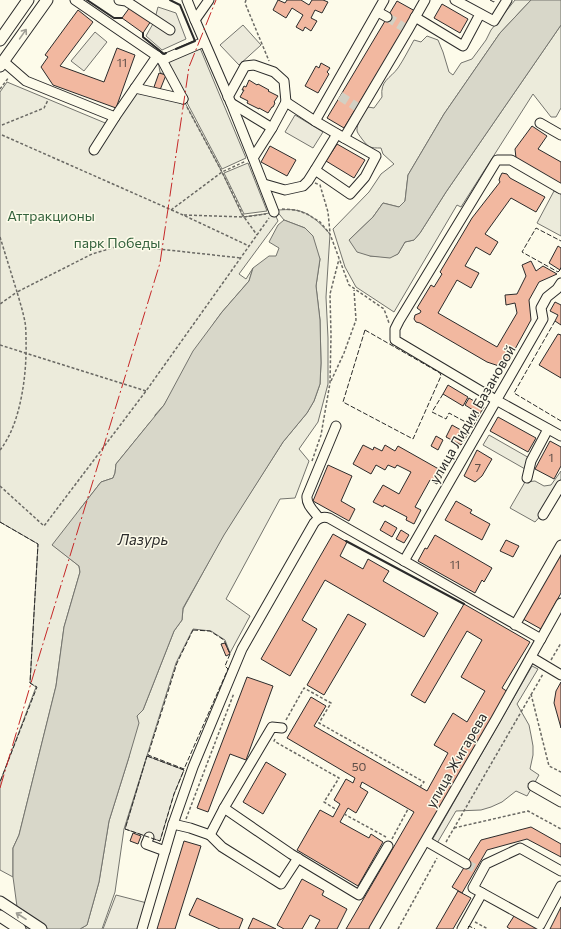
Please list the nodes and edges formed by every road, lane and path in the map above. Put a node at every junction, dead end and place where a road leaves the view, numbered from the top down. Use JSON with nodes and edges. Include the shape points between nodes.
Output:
{"nodes":[{"id":1,"x":28,"y":0,"type":"edge"},
{"id":2,"x":46,"y":0,"type":"edge"},
{"id":3,"x":75,"y":0,"type":"edge"},
{"id":4,"x":119,"y":0,"type":"edge"},
{"id":5,"x":188,"y":0,"type":"edge"},
{"id":6,"x":209,"y":0,"type":"edge"},
{"id":7,"x":384,"y":0,"type":"edge"},
{"id":8,"x":425,"y":0,"type":"edge"},
{"id":9,"x":455,"y":0,"type":"edge"},
{"id":10,"x":507,"y":0,"type":"edge"},
{"id":11,"x":245,"y":1,"type":"edge"},
{"id":12,"x":378,"y":12,"type":"junction"},
{"id":13,"x":480,"y":14,"type":"junction"},
{"id":14,"x":387,"y":17,"type":"tunnel mouth"},
{"id":15,"x":415,"y":18,"type":"junction"},
{"id":16,"x":195,"y":20,"type":"junction"},
{"id":17,"x":170,"y":30,"type":"dead end"},
{"id":18,"x":0,"y":40,"type":"edge"},
{"id":19,"x":204,"y":42,"type":"junction"},
{"id":20,"x":159,"y":58,"type":"junction"},
{"id":21,"x":1,"y":61,"type":"edge"},
{"id":22,"x":14,"y":71,"type":"junction"},
{"id":23,"x":274,"y":72,"type":"junction"},
{"id":24,"x":135,"y":88,"type":"junction"},
{"id":25,"x":0,"y":89,"type":"edge"},
{"id":26,"x":183,"y":99,"type":"junction"},
{"id":27,"x":230,"y":100,"type":"junction"},
{"id":28,"x":286,"y":102,"type":"junction"},
{"id":29,"x":44,"y":108,"type":"dead end"},
{"id":30,"x":115,"y":116,"type":"junction"},
{"id":31,"x":315,"y":121,"type":"junction"},
{"id":32,"x":540,"y":123,"type":"dead end"},
{"id":33,"x":2,"y":125,"type":"dead end"},
{"id":34,"x":272,"y":128,"type":"junction"},
{"id":35,"x":2,"y":135,"type":"dead end"},
{"id":36,"x":561,"y":135,"type":"edge"},
{"id":37,"x":340,"y":136,"type":"junction"},
{"id":38,"x":94,"y":150,"type":"dead end"},
{"id":39,"x":253,"y":158,"type":"junction"},
{"id":40,"x":315,"y":170,"type":"junction"},
{"id":41,"x":222,"y":172,"type":"junction"},
{"id":42,"x":308,"y":181,"type":"junction"},
{"id":43,"x":264,"y":184,"type":"junction"},
{"id":44,"x":561,"y":189,"type":"edge"},
{"id":45,"x":171,"y":210,"type":"junction"},
{"id":46,"x":274,"y":210,"type":"junction"},
{"id":47,"x":183,"y":215,"type":"junction"},
{"id":48,"x":244,"y":217,"type":"junction"},
{"id":49,"x":330,"y":234,"type":"junction"},
{"id":50,"x":257,"y":235,"type":"junction"},
{"id":51,"x":0,"y":237,"type":"edge"},
{"id":52,"x":249,"y":246,"type":"junction"},
{"id":53,"x":241,"y":258,"type":"junction"},
{"id":54,"x":339,"y":259,"type":"junction"},
{"id":55,"x":561,"y":283,"type":"edge"},
{"id":56,"x":354,"y":288,"type":"junction"},
{"id":57,"x":17,"y":292,"type":"junction"},
{"id":58,"x":0,"y":304,"type":"edge"},
{"id":59,"x":389,"y":325,"type":"dead end"},
{"id":60,"x":0,"y":345,"type":"edge"},
{"id":61,"x":26,"y":353,"type":"junction"},
{"id":62,"x":330,"y":383,"type":"junction"},
{"id":63,"x":146,"y":390,"type":"junction"},
{"id":64,"x":496,"y":400,"type":"junction"},
{"id":65,"x":336,"y":426,"type":"dead end"},
{"id":66,"x":548,"y":428,"type":"junction"},
{"id":67,"x":561,"y":436,"type":"edge"},
{"id":68,"x":0,"y":450,"type":"edge"},
{"id":69,"x":311,"y":463,"type":"dead end"},
{"id":70,"x":527,"y":478,"type":"dead end"},
{"id":71,"x":561,"y":485,"type":"edge"},
{"id":72,"x":0,"y":486,"type":"edge"},
{"id":73,"x":543,"y":515,"type":"dead end"},
{"id":74,"x":319,"y":518,"type":"junction"},
{"id":75,"x":561,"y":545,"type":"edge"},
{"id":76,"x":404,"y":561,"type":"junction"},
{"id":77,"x":561,"y":603,"type":"edge"},
{"id":78,"x":515,"y":625,"type":"junction"},
{"id":79,"x":541,"y":639,"type":"junction"},
{"id":80,"x":561,"y":643,"type":"edge"},
{"id":81,"x":531,"y":657,"type":"junction"},
{"id":82,"x":228,"y":659,"type":"dead end"},
{"id":83,"x":237,"y":661,"type":"junction"},
{"id":84,"x":547,"y":667,"type":"junction"},
{"id":85,"x":561,"y":674,"type":"edge"},
{"id":86,"x":234,"y":692,"type":"dead end"},
{"id":87,"x":531,"y":694,"type":"junction"},
{"id":88,"x":282,"y":728,"type":"junction"},
{"id":89,"x":561,"y":772,"type":"edge"},
{"id":90,"x":533,"y":786,"type":"dead end"},
{"id":91,"x":420,"y":787,"type":"dead end"},
{"id":92,"x":561,"y":802,"type":"edge"},
{"id":93,"x":224,"y":808,"type":"junction"},
{"id":94,"x":408,"y":809,"type":"dead end"},
{"id":95,"x":337,"y":810,"type":"dead end"},
{"id":96,"x":344,"y":814,"type":"dead end"},
{"id":97,"x":172,"y":824,"type":"junction"},
{"id":98,"x":183,"y":826,"type":"junction"},
{"id":99,"x":454,"y":828,"type":"junction"},
{"id":100,"x":561,"y":829,"type":"edge"},
{"id":101,"x":210,"y":835,"type":"junction"},
{"id":102,"x":149,"y":837,"type":"dead end"},
{"id":103,"x":426,"y":841,"type":"junction"},
{"id":104,"x":388,"y":846,"type":"dead end"},
{"id":105,"x":441,"y":850,"type":"junction"},
{"id":106,"x":165,"y":851,"type":"junction"},
{"id":107,"x":298,"y":858,"type":"junction"},
{"id":108,"x":466,"y":864,"type":"tunnel mouth"},
{"id":109,"x":561,"y":871,"type":"edge"},
{"id":110,"x":560,"y":889,"type":"edge"},
{"id":111,"x":482,"y":893,"type":"junction"},
{"id":112,"x":0,"y":902,"type":"edge"},
{"id":113,"x":0,"y":916,"type":"edge"},
{"id":114,"x":468,"y":918,"type":"junction"},
{"id":115,"x":20,"y":929,"type":"edge"},
{"id":116,"x":41,"y":929,"type":"edge"},
{"id":117,"x":142,"y":929,"type":"edge"},
{"id":118,"x":374,"y":929,"type":"edge"},
{"id":119,"x":398,"y":929,"type":"edge"},
{"id":120,"x":462,"y":929,"type":"edge"},
{"id":121,"x":488,"y":929,"type":"edge"}],
"edges":[{"from":1,"to":18,"type":"main road"},
{"from":21,"to":2,"type":"main road","one_way":true},
{"from":3,"to":20,"type":"street"},
{"from":4,"to":17,"type":"street","via":[[126,1]]},
{"from":5,"to":16,"type":"street"},
{"from":6,"to":16,"type":"street"},
{"from":7,"to":12,"type":"street"},
{"from":8,"to":15,"type":"street"},
{"from":9,"to":13,"type":"street"},
{"from":10,"to":13,"type":"street","via":[[494,21]]},
{"from":11,"to":23,"type":"path"},
{"from":12,"to":14,"type":"street"},
{"from":12,"to":31,"type":"street","via":[[336,94]]},
{"from":13,"to":15,"type":"street","via":[[463,46]]},
{"from":15,"to":37,"type":"street"},
{"from":16,"to":19,"type":"street"},
{"from":19,"to":20,"type":"street"},
{"from":19,"to":27,"type":"street"},
{"from":20,"to":24,"type":"street"},
{"from":20,"to":26,"type":"street"},
{"from":21,"to":22,"type":"street"},
{"from":22,"to":25,"type":"path"},
{"from":22,"to":30,"type":"street","via":[[26,81]]},
{"from":23,"to":27,"type":"street","via":[[254,65],[245,66]]},
{"from":23,"to":28,"type":"street","via":[[284,80]]},
{"from":24,"to":26,"type":"street"},
{"from":24,"to":30,"type":"street"},
{"from":26,"to":41,"type":"path"},
{"from":27,"to":34,"type":"street"},
{"from":27,"to":39,"type":"street"},
{"from":28,"to":31,"type":"street"},
{"from":28,"to":34,"type":"street"},
{"from":29,"to":33,"type":"path"},
{"from":30,"to":38,"type":"street"},
{"from":31,"to":37,"type":"street"},
{"from":32,"to":36,"type":"street"},
{"from":34,"to":39,"type":"street"},
{"from":35,"to":45,"type":"path"},
{"from":37,"to":40,"type":"street"},
{"from":37,"to":40,"type":"street","via":[[376,156],[365,177],[350,194]]},
{"from":39,"to":41,"type":"path"},
{"from":39,"to":43,"type":"street"},
{"from":40,"to":42,"type":"street"},
{"from":41,"to":45,"type":"path"},
{"from":41,"to":48,"type":"path"},
{"from":42,"to":43,"type":"street","via":[[303,186],[285,190]]},
{"from":42,"to":49,"type":"path","via":[[320,185],[328,212]]},
{"from":43,"to":46,"type":"street"},
{"from":44,"to":64,"type":"street","via":[[511,160],[497,160],[395,329],[395,340]]},
{"from":45,"to":47,"type":"path"},
{"from":46,"to":48,"type":"path"},
{"from":46,"to":49,"type":"path","via":[[296,210],[307,214],[320,222]]},
{"from":46,"to":50,"type":"path"},
{"from":47,"to":48,"type":"path"},
{"from":47,"to":52,"type":"path"},
{"from":48,"to":50,"type":"path"},
{"from":49,"to":54,"type":"path"},
{"from":50,"to":52,"type":"path"},
{"from":51,"to":57,"type":"path"},
{"from":52,"to":53,"type":"path"},
{"from":53,"to":57,"type":"path","via":[[122,245],[92,254]]},
{"from":53,"to":63,"type":"path"},
{"from":54,"to":56,"type":"path","via":[[349,285]]},
{"from":54,"to":62,"type":"path","via":[[330,294]]},
{"from":55,"to":64,"type":"street","name":"улица Лидии Базановой","via":[[544,302],[541,308],[543,319]]},
{"from":56,"to":59,"type":"path","via":[[384,309]]},
{"from":56,"to":62,"type":"path","via":[[356,320]]},
{"from":57,"to":58,"type":"path"},
{"from":57,"to":61,"type":"path","via":[[25,323]]},
{"from":60,"to":61,"type":"path"},
{"from":61,"to":63,"type":"path"},
{"from":61,"to":68,"type":"path","via":[[19,408],[11,431]]},
{"from":62,"to":69,"type":"path","via":[[321,435]]},
{"from":63,"to":72,"type":"path","via":[[44,526]]},
{"from":64,"to":66,"type":"street"},
{"from":64,"to":76,"type":"street","name":"улица Лидии Базановой"},
{"from":65,"to":74,"type":"street","via":[[306,500]]},
{"from":66,"to":67,"type":"street"},
{"from":66,"to":70,"type":"street","via":[[531,461]]},
{"from":71,"to":73,"type":"street"},
{"from":74,"to":76,"type":"street","via":[[329,518]]},
{"from":74,"to":83,"type":"street","via":[[306,536]]},
{"from":75,"to":78,"type":"street"},
{"from":76,"to":78,"type":"street"},
{"from":77,"to":79,"type":"street","name":"улица Жигарева"},
{"from":78,"to":79,"type":"street"},
{"from":79,"to":81,"type":"street","name":"улица Жигарева"},
{"from":80,"to":84,"type":"path"},
{"from":81,"to":84,"type":"street"},
{"from":81,"to":103,"type":"street","name":"улица Жигарева"},
{"from":82,"to":83,"type":"street"},
{"from":83,"to":97,"type":"street"},
{"from":84,"to":85,"type":"street"},
{"from":84,"to":87,"type":"path"},
{"from":86,"to":98,"type":"path"},
{"from":87,"to":89,"type":"path","via":[[549,766]]},
{"from":87,"to":99,"type":"path"},
{"from":88,"to":91,"type":"path","via":[[304,688],[331,703],[319,723],[424,782]]},
{"from":88,"to":93,"type":"street","via":[[272,727]]},
{"from":88,"to":95,"type":"path","via":[[274,741],[339,778],[324,802]]},
{"from":90,"to":92,"type":"street"},
{"from":93,"to":101,"type":"street"},
{"from":93,"to":107,"type":"street"},
{"from":94,"to":96,"type":"path","via":[[391,840]]},
{"from":97,"to":98,"type":"street"},
{"from":97,"to":106,"type":"street"},
{"from":98,"to":101,"type":"street"},
{"from":99,"to":100,"type":"path","via":[[528,811]]},
{"from":99,"to":105,"type":"path"},
{"from":101,"to":107,"type":"street","via":[[222,846],[280,884]]},
{"from":102,"to":106,"type":"street","via":[[146,844]]},
{"from":103,"to":105,"type":"street"},
{"from":103,"to":118,"type":"street","name":"улица Жигарева"},
{"from":104,"to":107,"type":"street","via":[[359,895]]},
{"from":105,"to":108,"type":"street"},
{"from":105,"to":119,"type":"path"},
{"from":106,"to":117,"type":"street"},
{"from":109,"to":111,"type":"street","via":[[520,848],[478,870],[473,888]]},
{"from":110,"to":111,"type":"street","via":[[540,925]]},
{"from":111,"to":114,"type":"street"},
{"from":116,"to":112,"type":"main road","one_way":true},
{"from":113,"to":115,"type":"main road"},
{"from":114,"to":120,"type":"street"},
{"from":114,"to":121,"type":"path"}]}
